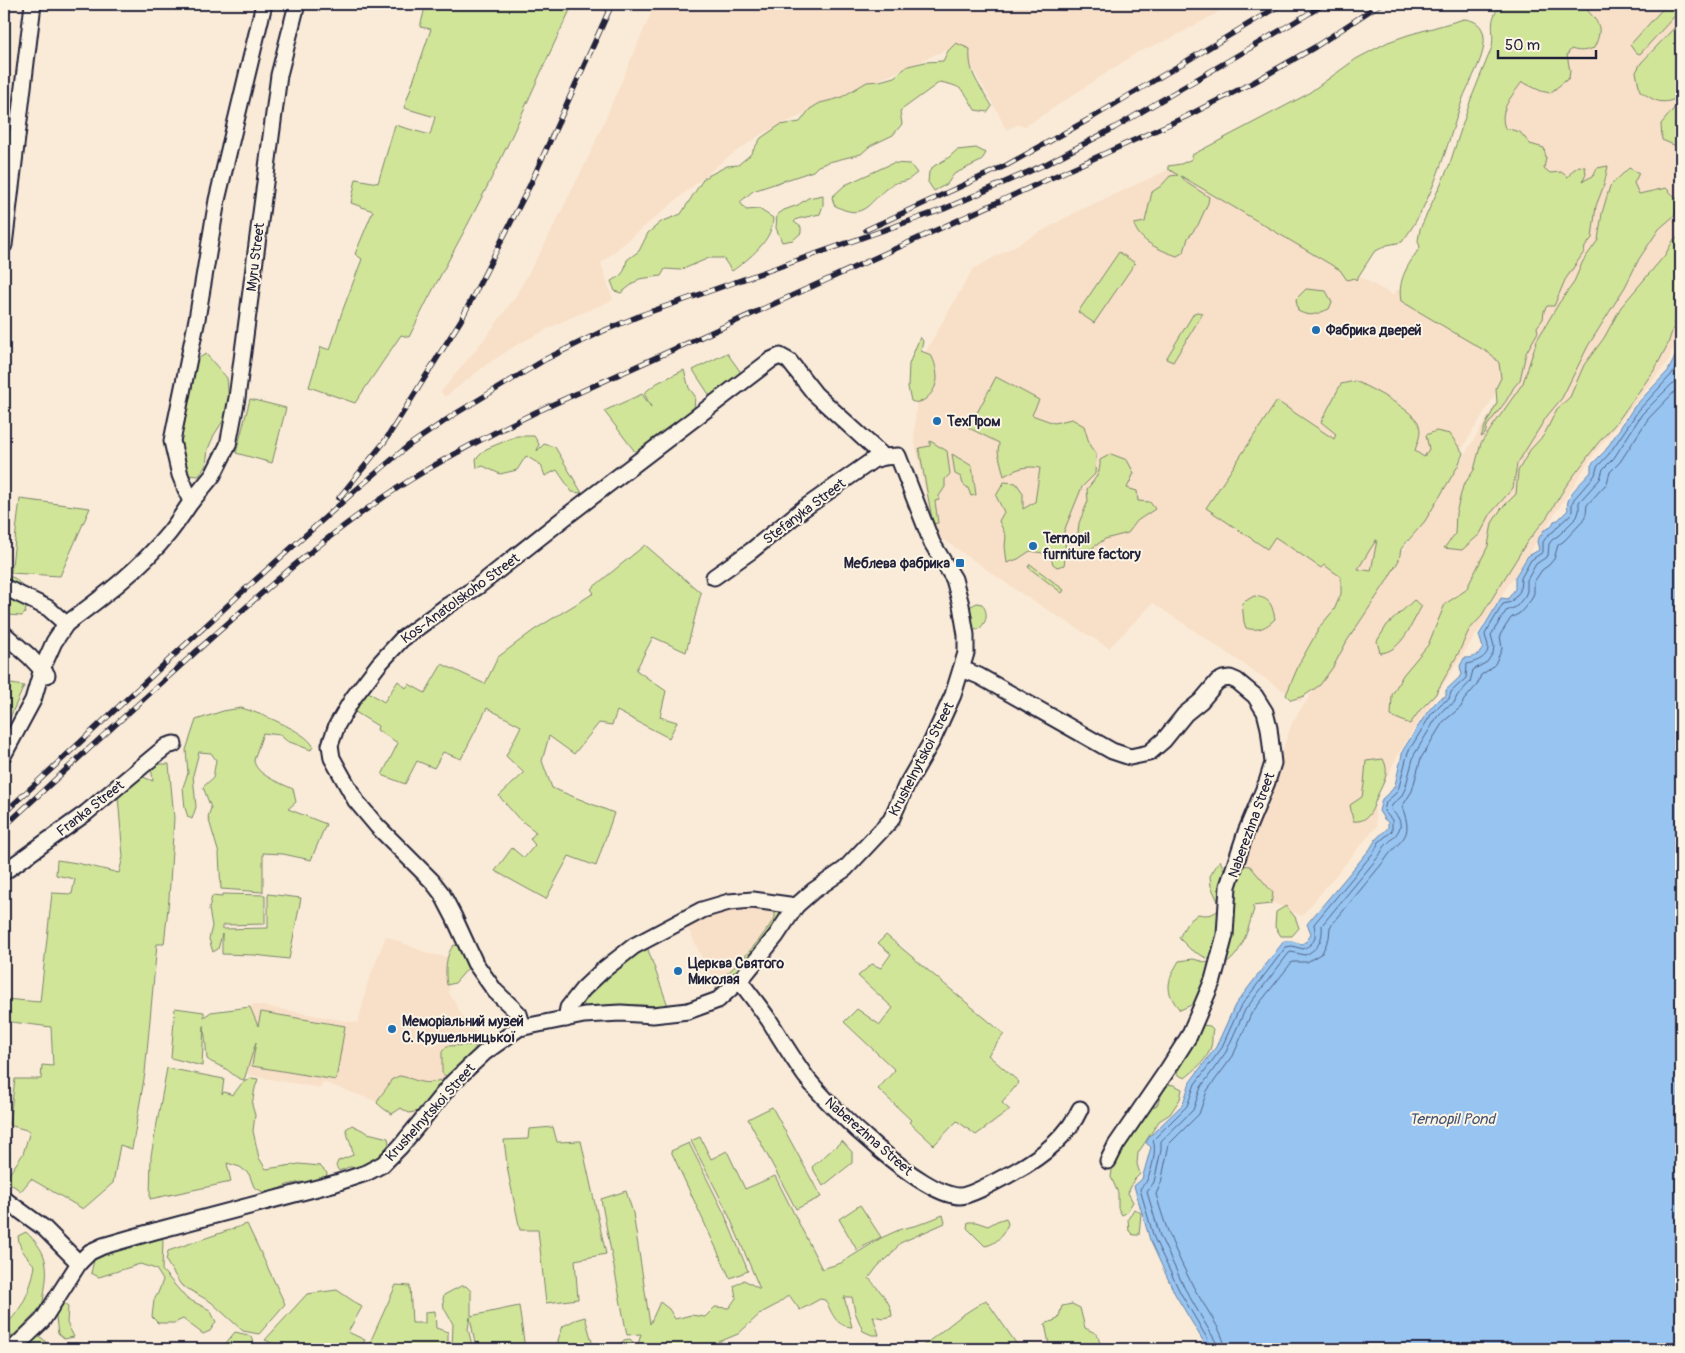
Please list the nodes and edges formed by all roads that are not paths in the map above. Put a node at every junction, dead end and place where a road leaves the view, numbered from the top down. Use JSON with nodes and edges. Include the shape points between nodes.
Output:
{"nodes":[{"id":1,"x":33,"y":4,"type":"edge"},
{"id":2,"x":264,"y":4,"type":"edge"},
{"id":3,"x":297,"y":4,"type":"edge"},
{"id":4,"x":4,"y":245,"type":"edge"},
{"id":5,"x":891,"y":456,"type":"junction"},
{"id":6,"x":191,"y":502,"type":"junction"},
{"id":7,"x":714,"y":577,"type":"dead end"},
{"id":8,"x":4,"y":586,"type":"edge"},
{"id":9,"x":66,"y":624,"type":"junction"},
{"id":10,"x":4,"y":634,"type":"edge"},
{"id":11,"x":962,"y":669,"type":"junction"},
{"id":12,"x":44,"y":672,"type":"junction"},
{"id":13,"x":174,"y":744,"type":"dead end"},
{"id":14,"x":4,"y":754,"type":"edge"},
{"id":15,"x":4,"y":872,"type":"edge"},
{"id":16,"x":796,"y":906,"type":"junction"},
{"id":17,"x":739,"y":980,"type":"junction"},
{"id":18,"x":566,"y":1019,"type":"junction"},
{"id":19,"x":523,"y":1027,"type":"junction"},
{"id":20,"x":1080,"y":1109,"type":"dead end"},
{"id":21,"x":1108,"y":1160,"type":"dead end"},
{"id":22,"x":4,"y":1199,"type":"edge"},
{"id":23,"x":79,"y":1263,"type":"junction"},
{"id":24,"x":14,"y":1349,"type":"edge"}],
"edges":[{"from":1,"to":4,"type":"street"},
{"from":2,"to":6,"type":"street","via":[[217,200],[172,441]]},
{"from":3,"to":6,"type":"street","name":"Myru Street","via":[[279,75],[228,445],[213,475]]},
{"from":5,"to":7,"type":"street","name":"Stefanyka Street","via":[[873,460]]},
{"from":5,"to":11,"type":"street","name":"Krushelnytskoi Street","via":[[932,542],[954,579],[966,635]]},
{"from":5,"to":19,"type":"street","name":"Kos-Anatolskoho Street","via":[[815,394],[789,361],[780,356],[771,360],[477,588],[402,639],[353,698],[337,725],[330,745],[338,771],[356,801],[377,826],[442,894],[474,963],[495,991],[519,1014]]},
{"from":6,"to":9,"type":"street","name":"Myru Street","via":[[168,534],[133,571]]},
{"from":8,"to":9,"type":"street","via":[[48,608]]},
{"from":9,"to":12,"type":"street","via":[[54,642]]},
{"from":10,"to":12,"type":"street"},
{"from":11,"to":16,"type":"street","name":"Krushelnytskoi Street","via":[[932,741],[891,820],[845,869]]},
{"from":11,"to":21,"type":"street","name":"Naberezhna Street","via":[[1112,751],[1130,757],[1149,753],[1223,679],[1237,681],[1255,696],[1270,728],[1274,762],[1228,886],[1225,934],[1213,980],[1189,1036]]},
{"from":12,"to":14,"type":"street"},
{"from":13,"to":15,"type":"street","name":"Franka Street","via":[[166,746],[86,812]]},
{"from":16,"to":17,"type":"street","name":"Krushelnytskoi Street"},
{"from":16,"to":18,"type":"street","via":[[753,900],[728,902],[702,910],[634,946],[602,971],[568,1008]]},
{"from":17,"to":18,"type":"street","name":"Krushelnytskoi Street","via":[[718,1000],[688,1011],[653,1015],[584,1015]]},
{"from":17,"to":20,"type":"street","name":"Naberezhna Street","via":[[822,1096],[870,1142],[909,1173],[944,1194],[962,1196],[1032,1162],[1064,1135]]},
{"from":18,"to":19,"type":"street","name":"Krushelnytskoi Street"},
{"from":19,"to":23,"type":"street","name":"Krushelnytskoi Street","via":[[505,1036],[452,1083],[383,1164],[336,1183],[103,1246],[90,1252]]},
{"from":22,"to":23,"type":"street","via":[[44,1228]]},
{"from":23,"to":24,"type":"street","via":[[42,1321]]}]}
